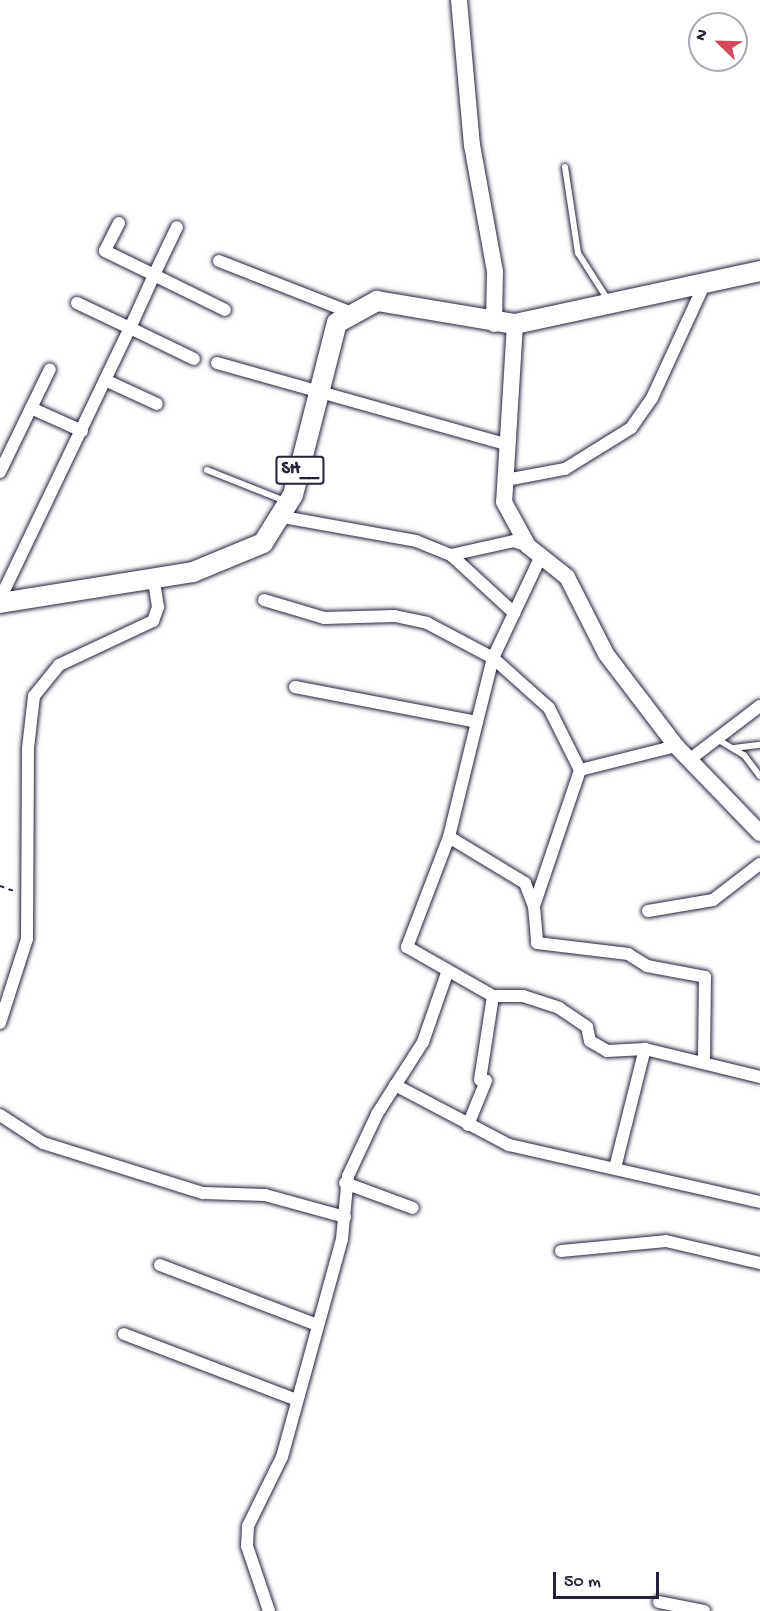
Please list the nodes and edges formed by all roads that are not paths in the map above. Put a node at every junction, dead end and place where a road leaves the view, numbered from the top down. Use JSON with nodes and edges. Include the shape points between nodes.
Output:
{"nodes":[{"id":1,"x":459,"y":0,"type":"edge"},
{"id":2,"x":565,"y":167,"type":"dead end"},
{"id":3,"x":119,"y":223,"type":"dead end"},
{"id":4,"x":177,"y":227,"type":"dead end"},
{"id":5,"x":219,"y":261,"type":"dead end"},
{"id":6,"x":760,"y":271,"type":"edge"},
{"id":7,"x":154,"y":275,"type":"junction"},
{"id":8,"x":705,"y":284,"type":"junction"},
{"id":9,"x":77,"y":303,"type":"dead end"},
{"id":10,"x":613,"y":306,"type":"junction"},
{"id":11,"x":225,"y":310,"type":"dead end"},
{"id":12,"x":352,"y":313,"type":"junction"},
{"id":13,"x":523,"y":323,"type":"junction"},
{"id":14,"x":494,"y":324,"type":"junction"},
{"id":15,"x":130,"y":328,"type":"junction"},
{"id":16,"x":194,"y":359,"type":"dead end"},
{"id":17,"x":217,"y":363,"type":"dead end"},
{"id":18,"x":50,"y":369,"type":"dead end"},
{"id":19,"x":105,"y":380,"type":"junction"},
{"id":20,"x":319,"y":393,"type":"junction"},
{"id":21,"x":157,"y":404,"type":"dead end"},
{"id":22,"x":31,"y":408,"type":"junction"},
{"id":23,"x":82,"y":431,"type":"junction"},
{"id":24,"x":508,"y":445,"type":"junction"},
{"id":25,"x":207,"y":470,"type":"dead end"},
{"id":26,"x":0,"y":472,"type":"edge"},
{"id":27,"x":506,"y":480,"type":"junction"},
{"id":28,"x":287,"y":510,"type":"junction"},
{"id":29,"x":535,"y":551,"type":"junction"},
{"id":30,"x":451,"y":555,"type":"junction"},
{"id":31,"x":154,"y":581,"type":"junction"},
{"id":32,"x":264,"y":600,"type":"dead end"},
{"id":33,"x":0,"y":601,"type":"edge"},
{"id":34,"x":514,"y":613,"type":"junction"},
{"id":35,"x":493,"y":658,"type":"junction"},
{"id":36,"x":295,"y":687,"type":"dead end"},
{"id":37,"x":760,"y":706,"type":"edge"},
{"id":38,"x":477,"y":722,"type":"junction"},
{"id":39,"x":720,"y":735,"type":"junction"},
{"id":40,"x":760,"y":745,"type":"edge"},
{"id":41,"x":676,"y":746,"type":"junction"},
{"id":42,"x":733,"y":748,"type":"junction"},
{"id":43,"x":689,"y":760,"type":"junction"},
{"id":44,"x":580,"y":770,"type":"junction"},
{"id":45,"x":760,"y":776,"type":"edge"},
{"id":46,"x":760,"y":833,"type":"edge"},
{"id":47,"x":449,"y":837,"type":"junction"},
{"id":48,"x":760,"y":864,"type":"edge"},
{"id":49,"x":534,"y":906,"type":"junction"},
{"id":50,"x":648,"y":911,"type":"dead end"},
{"id":51,"x":447,"y":973,"type":"junction"},
{"id":52,"x":493,"y":996,"type":"junction"},
{"id":53,"x":0,"y":1023,"type":"edge"},
{"id":54,"x":645,"y":1049,"type":"junction"},
{"id":55,"x":704,"y":1061,"type":"junction"},
{"id":56,"x":760,"y":1077,"type":"edge"},
{"id":57,"x":396,"y":1085,"type":"junction"},
{"id":58,"x":0,"y":1115,"type":"edge"},
{"id":59,"x":468,"y":1125,"type":"junction"},
{"id":60,"x":615,"y":1168,"type":"junction"},
{"id":61,"x":345,"y":1183,"type":"junction"},
{"id":62,"x":760,"y":1202,"type":"edge"},
{"id":63,"x":413,"y":1208,"type":"dead end"},
{"id":64,"x":345,"y":1217,"type":"junction"},
{"id":65,"x":561,"y":1251,"type":"dead end"},
{"id":66,"x":760,"y":1263,"type":"edge"},
{"id":67,"x":160,"y":1265,"type":"dead end"},
{"id":68,"x":317,"y":1325,"type":"junction"},
{"id":69,"x":124,"y":1334,"type":"dead end"},
{"id":70,"x":297,"y":1400,"type":"junction"},
{"id":71,"x":659,"y":1602,"type":"dead end"},
{"id":72,"x":269,"y":1611,"type":"edge"},
{"id":73,"x":704,"y":1611,"type":"edge"}],
"edges":[{"from":1,"to":14,"type":"street","via":[[465,98],[498,298]]},
{"from":2,"to":10,"type":"lane","via":[[578,253]]},
{"from":3,"to":7,"type":"street","via":[[105,251]]},
{"from":4,"to":7,"type":"street"},
{"from":5,"to":12,"type":"street"},
{"from":6,"to":8,"type":"main road","number":"SH__"},
{"from":7,"to":11,"type":"street"},
{"from":7,"to":15,"type":"street"},
{"from":8,"to":10,"type":"main road","number":"SH__"},
{"from":8,"to":27,"type":"street","via":[[642,415],[618,439],[565,469]]},
{"from":9,"to":15,"type":"street"},
{"from":10,"to":13,"type":"main road","number":"SH__"},
{"from":12,"to":14,"type":"main road","number":"SH__","via":[[377,301]]},
{"from":12,"to":20,"type":"main road","number":"SH__","via":[[337,323]]},
{"from":13,"to":14,"type":"main road","number":"SH__"},
{"from":13,"to":24,"type":"street"},
{"from":15,"to":16,"type":"street"},
{"from":15,"to":19,"type":"street"},
{"from":17,"to":20,"type":"street"},
{"from":18,"to":22,"type":"street"},
{"from":19,"to":21,"type":"street"},
{"from":19,"to":23,"type":"street"},
{"from":20,"to":24,"type":"street"},
{"from":20,"to":28,"type":"main road","number":"SH__"},
{"from":22,"to":23,"type":"street"},
{"from":22,"to":26,"type":"street"},
{"from":23,"to":33,"type":"street"},
{"from":24,"to":27,"type":"street"},
{"from":25,"to":28,"type":"lane"},
{"from":27,"to":29,"type":"street","via":[[504,502]]},
{"from":28,"to":30,"type":"street","via":[[416,541]]},
{"from":28,"to":31,"type":"main road","number":"SH__","via":[[263,543],[193,573]]},
{"from":29,"to":30,"type":"street","via":[[514,542]]},
{"from":29,"to":34,"type":"street"},
{"from":29,"to":41,"type":"street","via":[[567,577],[606,654]]},
{"from":30,"to":34,"type":"street"},
{"from":31,"to":33,"type":"main road","number":"SH__"},
{"from":31,"to":53,"type":"street","via":[[158,607],[153,621],[59,665],[34,696],[28,748],[27,939]]},
{"from":32,"to":35,"type":"street","via":[[324,618],[395,616],[428,623]]},
{"from":34,"to":35,"type":"street"},
{"from":35,"to":38,"type":"street"},
{"from":35,"to":44,"type":"street","via":[[549,708]]},
{"from":36,"to":38,"type":"street"},
{"from":37,"to":39,"type":"street"},
{"from":38,"to":47,"type":"street"},
{"from":39,"to":42,"type":"lane"},
{"from":39,"to":43,"type":"street"},
{"from":40,"to":42,"type":"lane"},
{"from":41,"to":43,"type":"street"},
{"from":41,"to":44,"type":"street"},
{"from":42,"to":45,"type":"lane"},
{"from":43,"to":46,"type":"street"},
{"from":44,"to":49,"type":"street"},
{"from":47,"to":49,"type":"street","via":[[525,883]]},
{"from":47,"to":51,"type":"street","via":[[407,947]]},
{"from":48,"to":50,"type":"street","via":[[713,900]]},
{"from":49,"to":55,"type":"street","via":[[537,943],[628,954],[647,966],[705,977]]},
{"from":51,"to":52,"type":"street"},
{"from":51,"to":57,"type":"street","via":[[423,1042]]},
{"from":52,"to":54,"type":"street","via":[[523,996],[559,1008],[587,1027],[590,1041],[607,1051]]},
{"from":52,"to":59,"type":"street","via":[[483,1081]]},
{"from":54,"to":55,"type":"street"},
{"from":54,"to":60,"type":"street"},
{"from":55,"to":56,"type":"street"},
{"from":57,"to":59,"type":"street"},
{"from":57,"to":61,"type":"street"},
{"from":58,"to":64,"type":"street","via":[[43,1143],[194,1191],[264,1195]]},
{"from":59,"to":60,"type":"street","via":[[509,1144]]},
{"from":60,"to":62,"type":"street"},
{"from":61,"to":63,"type":"street"},
{"from":61,"to":64,"type":"street"},
{"from":64,"to":68,"type":"street"},
{"from":65,"to":66,"type":"street","via":[[666,1241]]},
{"from":67,"to":68,"type":"street"},
{"from":68,"to":70,"type":"street"},
{"from":69,"to":70,"type":"street"},
{"from":70,"to":72,"type":"street","via":[[282,1457],[253,1512],[247,1535]]},
{"from":71,"to":73,"type":"street"}]}
